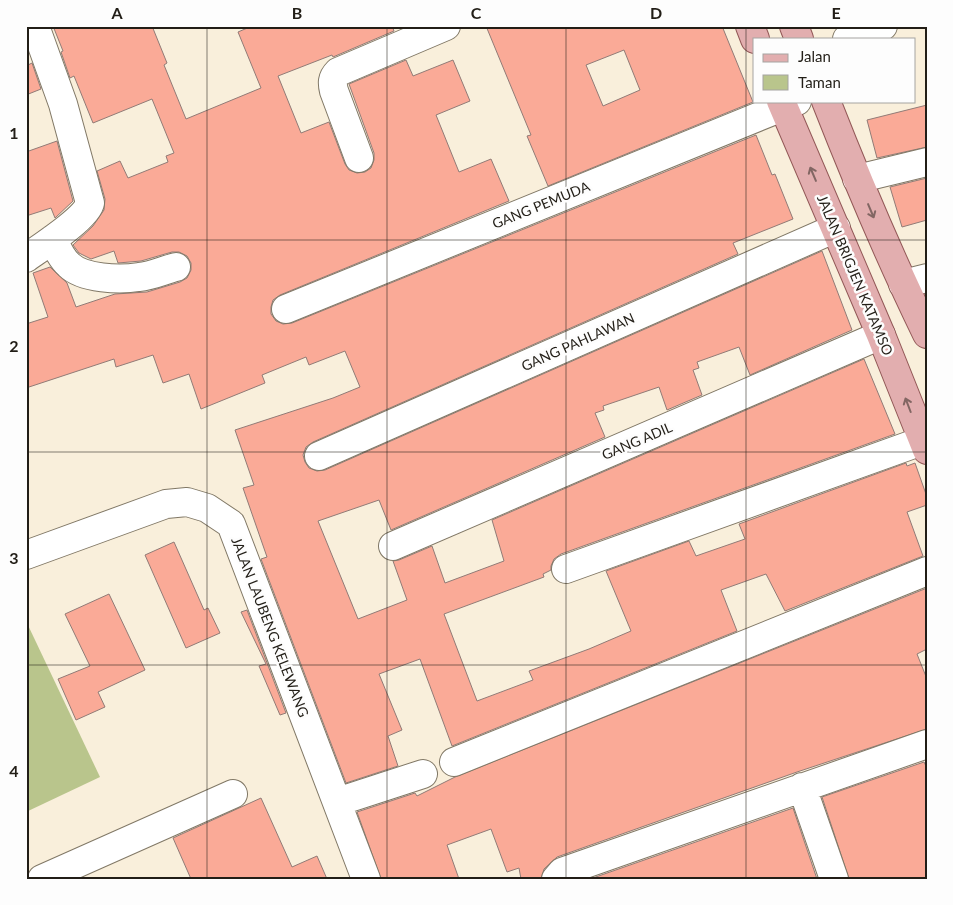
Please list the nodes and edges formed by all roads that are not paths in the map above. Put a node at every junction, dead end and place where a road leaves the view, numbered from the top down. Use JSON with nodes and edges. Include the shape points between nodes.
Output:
{"nodes":[{"id":1,"x":35,"y":26,"type":"edge"},
{"id":2,"x":446,"y":26,"type":"edge"},
{"id":3,"x":750,"y":26,"type":"edge"},
{"id":4,"x":794,"y":26,"type":"edge"},
{"id":5,"x":882,"y":26,"type":"edge"},
{"id":6,"x":755,"y":38,"type":"edge"},
{"id":7,"x":799,"y":38,"type":"edge"},
{"id":8,"x":850,"y":38,"type":"edge"},
{"id":9,"x":826,"y":102,"type":"edge"},
{"id":10,"x":787,"y":103,"type":"edge"},
{"id":11,"x":359,"y":158,"type":"dead end"},
{"id":12,"x":927,"y":162,"type":"edge"},
{"id":13,"x":857,"y":179,"type":"junction"},
{"id":14,"x":836,"y":228,"type":"junction"},
{"id":15,"x":53,"y":239,"type":"junction"},
{"id":16,"x":26,"y":258,"type":"edge"},
{"id":17,"x":176,"y":267,"type":"dead end"},
{"id":18,"x":915,"y":281,"type":"edge"},
{"id":19,"x":286,"y":310,"type":"dead end"},
{"id":20,"x":927,"y":334,"type":"edge"},
{"id":21,"x":881,"y":335,"type":"junction"},
{"id":22,"x":925,"y":445,"type":"edge"},
{"id":23,"x":319,"y":456,"type":"dead end"},
{"id":24,"x":393,"y":546,"type":"dead end"},
{"id":25,"x":26,"y":556,"type":"edge"},
{"id":26,"x":566,"y":568,"type":"dead end"},
{"id":27,"x":927,"y":571,"type":"edge"},
{"id":28,"x":927,"y":744,"type":"edge"},
{"id":29,"x":454,"y":762,"type":"dead end"},
{"id":30,"x":422,"y":774,"type":"dead end"},
{"id":31,"x":802,"y":788,"type":"junction"},
{"id":32,"x":233,"y":794,"type":"dead end"},
{"id":33,"x":338,"y":802,"type":"junction"},
{"id":34,"x":42,"y":879,"type":"edge"},
{"id":35,"x":366,"y":879,"type":"edge"},
{"id":36,"x":556,"y":879,"type":"edge"},
{"id":37,"x":834,"y":879,"type":"edge"}],
"edges":[{"from":1,"to":15,"type":"street","via":[[63,104],[90,203],[76,222]]},
{"from":2,"to":11,"type":"street","via":[[334,76],[334,91]]},
{"from":3,"to":6,"type":"main road"},
{"from":4,"to":7,"type":"main road"},
{"from":5,"to":8,"type":"street"},
{"from":9,"to":13,"type":"main road"},
{"from":14,"to":10,"type":"main road","name":"JALAN BRIGJEN KATAMSO","one_way":true},
{"from":10,"to":19,"type":"street","name":"GANG PEMUDA"},
{"from":12,"to":13,"type":"street"},
{"from":13,"to":18,"type":"main road","one_way":true},
{"from":14,"to":21,"type":"main road","name":"JALAN BRIGJEN KATAMSO"},
{"from":14,"to":23,"type":"street","name":"GANG PAHLAWAN"},
{"from":15,"to":16,"type":"street"},
{"from":15,"to":17,"type":"street","via":[[68,265],[96,276],[140,277]]},
{"from":18,"to":20,"type":"main road"},
{"from":22,"to":21,"type":"main road","name":"JALAN BRIGJEN KATAMSO","one_way":true},
{"from":21,"to":24,"type":"street","name":"GANG ADIL"},
{"from":22,"to":26,"type":"street"},
{"from":25,"to":33,"type":"street","name":"JALAN LAUBENG KELEWANG","via":[[166,504],[187,502],[208,508],[231,524]]},
{"from":27,"to":29,"type":"street"},
{"from":28,"to":31,"type":"street"},
{"from":30,"to":33,"type":"street"},
{"from":31,"to":36,"type":"street","via":[[562,872]]},
{"from":31,"to":37,"type":"street"},
{"from":32,"to":34,"type":"street"},
{"from":33,"to":35,"type":"street","name":"JALAN LAUBENG KELEWANG"}]}
